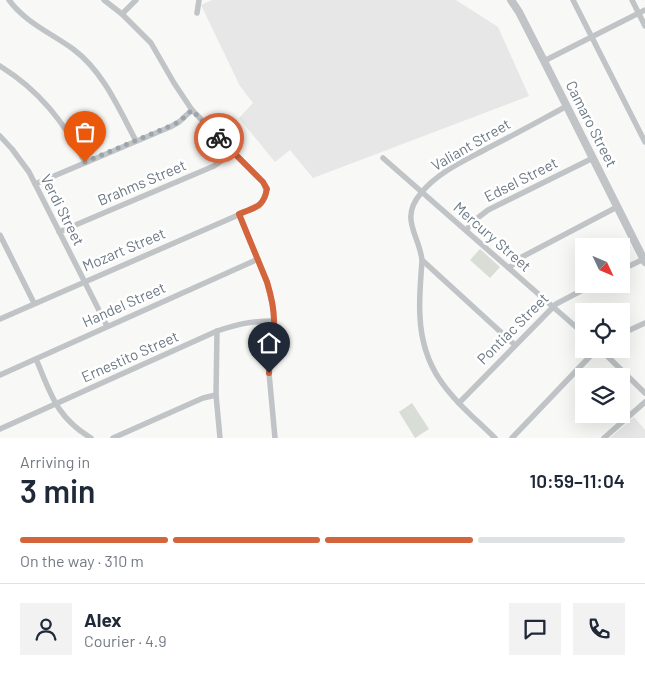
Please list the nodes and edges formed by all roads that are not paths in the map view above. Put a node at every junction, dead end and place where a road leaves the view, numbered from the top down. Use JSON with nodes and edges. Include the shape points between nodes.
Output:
{"nodes":[{"id":1,"x":9,"y":0,"type":"edge"},
{"id":2,"x":104,"y":0,"type":"edge"},
{"id":3,"x":136,"y":0,"type":"edge"},
{"id":4,"x":199,"y":0,"type":"edge"},
{"id":5,"x":511,"y":0,"type":"edge"},
{"id":6,"x":574,"y":0,"type":"edge"},
{"id":7,"x":632,"y":0,"type":"edge"},
{"id":8,"x":645,"y":10,"type":"edge"},
{"id":9,"x":197,"y":13,"type":"dead end"},
{"id":10,"x":639,"y":13,"type":"junction"},
{"id":11,"x":122,"y":14,"type":"junction"},
{"id":12,"x":645,"y":26,"type":"edge"},
{"id":13,"x":592,"y":37,"type":"junction"},
{"id":14,"x":544,"y":61,"type":"junction"},
{"id":15,"x":0,"y":66,"type":"edge"},
{"id":16,"x":567,"y":106,"type":"junction"},
{"id":17,"x":192,"y":110,"type":"junction"},
{"id":18,"x":0,"y":136,"type":"edge"},
{"id":19,"x":136,"y":141,"type":"junction"},
{"id":20,"x":645,"y":142,"type":"edge"},
{"id":21,"x":231,"y":151,"type":"junction"},
{"id":22,"x":383,"y":158,"type":"dead end"},
{"id":23,"x":593,"y":158,"type":"junction"},
{"id":24,"x":85,"y":162,"type":"junction"},
{"id":25,"x":35,"y":184,"type":"junction"},
{"id":26,"x":422,"y":192,"type":"junction"},
{"id":27,"x":617,"y":207,"type":"junction"},
{"id":28,"x":239,"y":214,"type":"junction"},
{"id":29,"x":466,"y":230,"type":"junction"},
{"id":30,"x":59,"y":232,"type":"junction"},
{"id":31,"x":0,"y":235,"type":"edge"},
{"id":32,"x":258,"y":259,"type":"junction"},
{"id":33,"x":422,"y":260,"type":"junction"},
{"id":34,"x":645,"y":260,"type":"edge"},
{"id":35,"x":630,"y":266,"type":"edge"},
{"id":36,"x":509,"y":268,"type":"junction"},
{"id":37,"x":84,"y":282,"type":"junction"},
{"id":38,"x":576,"y":293,"type":"edge"},
{"id":39,"x":34,"y":304,"type":"junction"},
{"id":40,"x":552,"y":307,"type":"junction"},
{"id":41,"x":0,"y":319,"type":"edge"},
{"id":42,"x":274,"y":321,"type":"junction"},
{"id":43,"x":645,"y":323,"type":"edge"},
{"id":44,"x":107,"y":326,"type":"junction"},
{"id":45,"x":575,"y":326,"type":"edge"},
{"id":46,"x":630,"y":330,"type":"edge"},
{"id":47,"x":217,"y":331,"type":"junction"},
{"id":48,"x":515,"y":345,"type":"junction"},
{"id":49,"x":590,"y":358,"type":"edge"},
{"id":50,"x":608,"y":358,"type":"edge"},
{"id":51,"x":36,"y":359,"type":"junction"},
{"id":52,"x":0,"y":374,"type":"edge"},
{"id":53,"x":645,"y":393,"type":"edge"},
{"id":54,"x":216,"y":395,"type":"junction"},
{"id":55,"x":645,"y":402,"type":"edge"},
{"id":56,"x":459,"y":403,"type":"junction"},
{"id":57,"x":55,"y":404,"type":"junction"},
{"id":58,"x":0,"y":429,"type":"edge"},
{"id":59,"x":91,"y":438,"type":"edge"},
{"id":60,"x":113,"y":438,"type":"edge"},
{"id":61,"x":220,"y":438,"type":"edge"},
{"id":62,"x":275,"y":438,"type":"edge"},
{"id":63,"x":495,"y":438,"type":"edge"},
{"id":64,"x":512,"y":438,"type":"edge"},
{"id":65,"x":604,"y":438,"type":"edge"}],
"edges":[{"from":1,"to":19,"type":"street","via":[[23,16],[88,64],[106,87]]},
{"from":2,"to":11,"type":"street"},
{"from":3,"to":11,"type":"street"},
{"from":4,"to":9,"type":"street"},
{"from":5,"to":14,"type":"street","name":"Camaro Street"},
{"from":6,"to":13,"type":"street"},
{"from":7,"to":10,"type":"street"},
{"from":8,"to":10,"type":"street"},
{"from":10,"to":12,"type":"street"},
{"from":10,"to":13,"type":"street"},
{"from":11,"to":17,"type":"street","via":[[154,47]]},
{"from":13,"to":14,"type":"street"},
{"from":13,"to":20,"type":"street"},
{"from":14,"to":16,"type":"street","name":"Camaro Street"},
{"from":15,"to":24,"type":"street","via":[[51,109]]},
{"from":16,"to":23,"type":"street","name":"Camaro Street"},
{"from":16,"to":26,"type":"street","name":"Valiant Street","via":[[448,170]]},
{"from":17,"to":19,"type":"street","via":[[179,122]]},
{"from":17,"to":21,"type":"street"},
{"from":18,"to":25,"type":"street","name":"Verdi Street","via":[[20,159]]},
{"from":19,"to":24,"type":"street"},
{"from":21,"to":28,"type":"street","name":"Mozart Street","via":[[267,189],[259,206]]},
{"from":21,"to":30,"type":"street","name":"Brahms Street","via":[[214,166]]},
{"from":22,"to":26,"type":"street","name":"Mercury Street"},
{"from":23,"to":27,"type":"street","name":"Camaro Street"},
{"from":23,"to":29,"type":"street","name":"Edsel Street","via":[[488,210]]},
{"from":24,"to":25,"type":"street"},
{"from":25,"to":30,"type":"street","name":"Verdi Street"},
{"from":26,"to":29,"type":"street","name":"Mercury Street"},
{"from":26,"to":33,"type":"street","name":"Valiant Street","via":[[411,216]]},
{"from":27,"to":34,"type":"street","name":"Camaro Street"},
{"from":27,"to":36,"type":"street","via":[[520,258]]},
{"from":28,"to":32,"type":"street"},
{"from":28,"to":37,"type":"street","name":"Mozart Street"},
{"from":29,"to":36,"type":"street","name":"Mercury Street"},
{"from":30,"to":37,"type":"street","name":"Verdi Street"},
{"from":31,"to":39,"type":"street"},
{"from":32,"to":42,"type":"street","via":[[270,292]]},
{"from":32,"to":44,"type":"street","name":"Handel Street"},
{"from":33,"to":48,"type":"street"},
{"from":33,"to":56,"type":"street","name":"Valiant Street","via":[[420,318],[424,344],[438,379]]},
{"from":34,"to":35,"type":"street"},
{"from":36,"to":40,"type":"street","name":"Mercury Street"},
{"from":37,"to":39,"type":"street","name":"Mozart Street"},
{"from":37,"to":44,"type":"street","name":"Verdi Street"},
{"from":38,"to":40,"type":"street","name":"Pontiac Street"},
{"from":39,"to":41,"type":"street","name":"Mozart Street"},
{"from":40,"to":45,"type":"street","name":"Mercury Street"},
{"from":40,"to":48,"type":"street","name":"Pontiac Street"},
{"from":42,"to":47,"type":"street","name":"Ernestito Street","via":[[244,322]]},
{"from":42,"to":62,"type":"street","via":[[269,373]]},
{"from":43,"to":46,"type":"street"},
{"from":44,"to":51,"type":"street","name":"Handel Street"},
{"from":47,"to":54,"type":"street"},
{"from":47,"to":57,"type":"street","name":"Ernestito Street"},
{"from":48,"to":56,"type":"street","name":"Pontiac Street"},
{"from":49,"to":64,"type":"street"},
{"from":50,"to":53,"type":"street"},
{"from":51,"to":52,"type":"street","name":"Handel Street"},
{"from":51,"to":57,"type":"street"},
{"from":54,"to":60,"type":"street"},
{"from":54,"to":61,"type":"street"},
{"from":55,"to":65,"type":"street"},
{"from":56,"to":63,"type":"street","name":"Valiant Street"},
{"from":57,"to":58,"type":"street","name":"Ernestito Street"},
{"from":57,"to":59,"type":"street","via":[[68,421]]}]}
